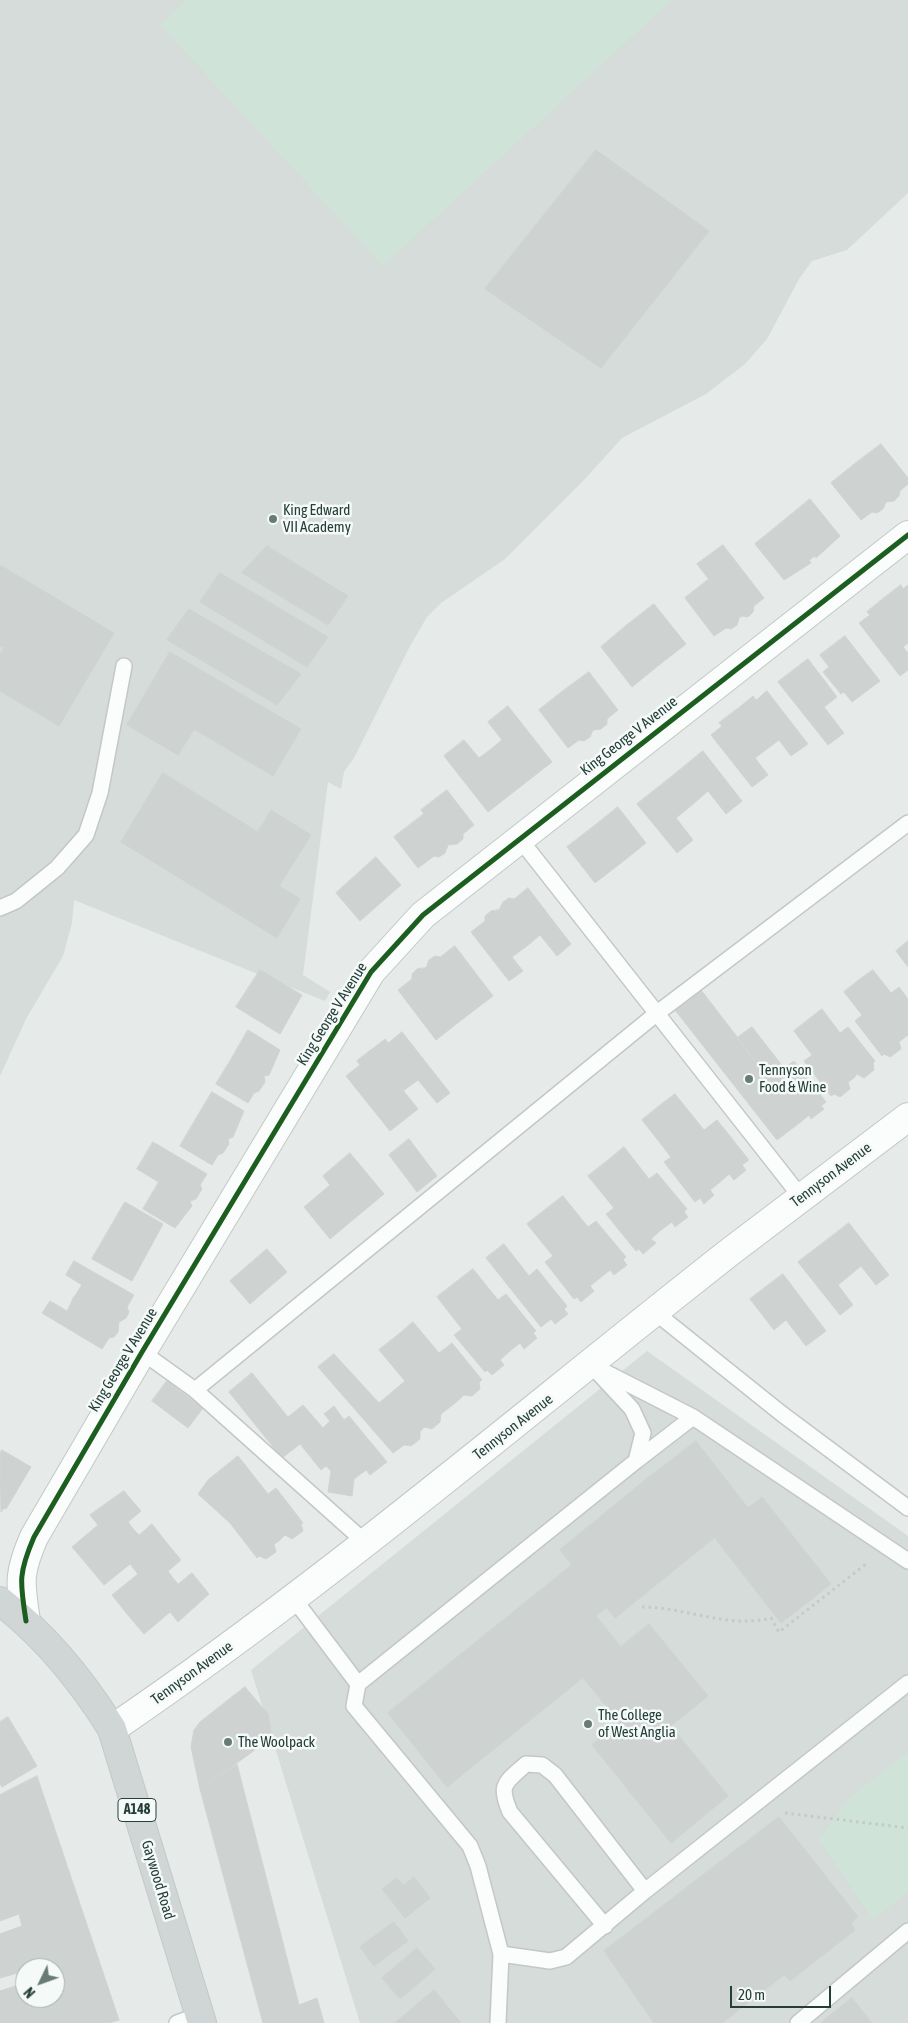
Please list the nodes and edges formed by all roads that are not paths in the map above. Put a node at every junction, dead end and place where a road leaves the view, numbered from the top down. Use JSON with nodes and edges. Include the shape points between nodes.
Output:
{"nodes":[{"id":1,"x":908,"y":535,"type":"edge"},
{"id":2,"x":124,"y":666,"type":"dead end"},
{"id":3,"x":908,"y":823,"type":"edge"},
{"id":4,"x":519,"y":838,"type":"junction"},
{"id":5,"x":0,"y":908,"type":"edge"},
{"id":6,"x":656,"y":1014,"type":"junction"},
{"id":7,"x":908,"y":1117,"type":"edge"},
{"id":8,"x":801,"y":1197,"type":"junction"},
{"id":9,"x":656,"y":1313,"type":"junction"},
{"id":10,"x":142,"y":1352,"type":"junction"},
{"id":11,"x":591,"y":1365,"type":"junction"},
{"id":12,"x":195,"y":1390,"type":"junction"},
{"id":13,"x":693,"y":1417,"type":"junction"},
{"id":14,"x":636,"y":1460,"type":"junction"},
{"id":15,"x":908,"y":1508,"type":"edge"},
{"id":16,"x":366,"y":1543,"type":"junction"},
{"id":17,"x":908,"y":1561,"type":"edge"},
{"id":18,"x":294,"y":1599,"type":"junction"},
{"id":19,"x":0,"y":1601,"type":"edge"},
{"id":20,"x":26,"y":1621,"type":"junction"},
{"id":21,"x":908,"y":1683,"type":"edge"},
{"id":22,"x":358,"y":1684,"type":"junction"},
{"id":23,"x":112,"y":1729,"type":"junction"},
{"id":24,"x":645,"y":1891,"type":"junction"},
{"id":25,"x":604,"y":1926,"type":"junction"},
{"id":26,"x":908,"y":1931,"type":"edge"},
{"id":27,"x":501,"y":1954,"type":"junction"},
{"id":28,"x":193,"y":2020,"type":"edge"},
{"id":29,"x":498,"y":2023,"type":"edge"},
{"id":30,"x":798,"y":2023,"type":"edge"}],
"edges":[{"from":1,"to":4,"type":"street","name":"King George V Avenue"},
{"from":2,"to":5,"type":"lane","via":[[100,793],[86,835],[57,868],[16,901]]},
{"from":3,"to":6,"type":"lane"},
{"from":4,"to":6,"type":"lane"},
{"from":4,"to":10,"type":"street","name":"King George V Avenue","via":[[423,915],[371,972]]},
{"from":6,"to":8,"type":"lane"},
{"from":6,"to":12,"type":"lane"},
{"from":7,"to":8,"type":"street","name":"Tennyson Avenue"},
{"from":8,"to":9,"type":"street","name":"Tennyson Avenue"},
{"from":9,"to":11,"type":"street","name":"Tennyson Avenue"},
{"from":9,"to":15,"type":"lane","via":[[782,1414]]},
{"from":10,"to":12,"type":"lane"},
{"from":10,"to":20,"type":"street","name":"King George V Avenue","via":[[34,1537],[20,1581]]},
{"from":11,"to":13,"type":"lane"},
{"from":11,"to":14,"type":"lane","via":[[632,1409],[643,1433]]},
{"from":11,"to":16,"type":"street","name":"Tennyson Avenue"},
{"from":12,"to":16,"type":"lane"},
{"from":13,"to":14,"type":"lane"},
{"from":13,"to":17,"type":"lane"},
{"from":14,"to":22,"type":"lane"},
{"from":16,"to":18,"type":"street","name":"Tennyson Avenue"},
{"from":18,"to":22,"type":"lane"},
{"from":18,"to":23,"type":"street","name":"Tennyson Avenue"},
{"from":19,"to":20,"type":"main road","name":"Gaywood Road","number":"A148"},
{"from":20,"to":23,"type":"main road","name":"Gaywood Road","number":"A148","via":[[86,1688]]},
{"from":21,"to":24,"type":"lane"},
{"from":22,"to":27,"type":"lane","via":[[354,1706],[470,1846]]},
{"from":23,"to":28,"type":"main road","name":"Gaywood Road","number":"A148"},
{"from":24,"to":25,"type":"lane"},
{"from":24,"to":25,"type":"lane","via":[[555,1775],[542,1766],[526,1764],[505,1783],[503,1794],[510,1812]]},
{"from":25,"to":27,"type":"lane","via":[[566,1958],[540,1960]]},
{"from":26,"to":30,"type":"lane"},
{"from":27,"to":29,"type":"lane"}]}
